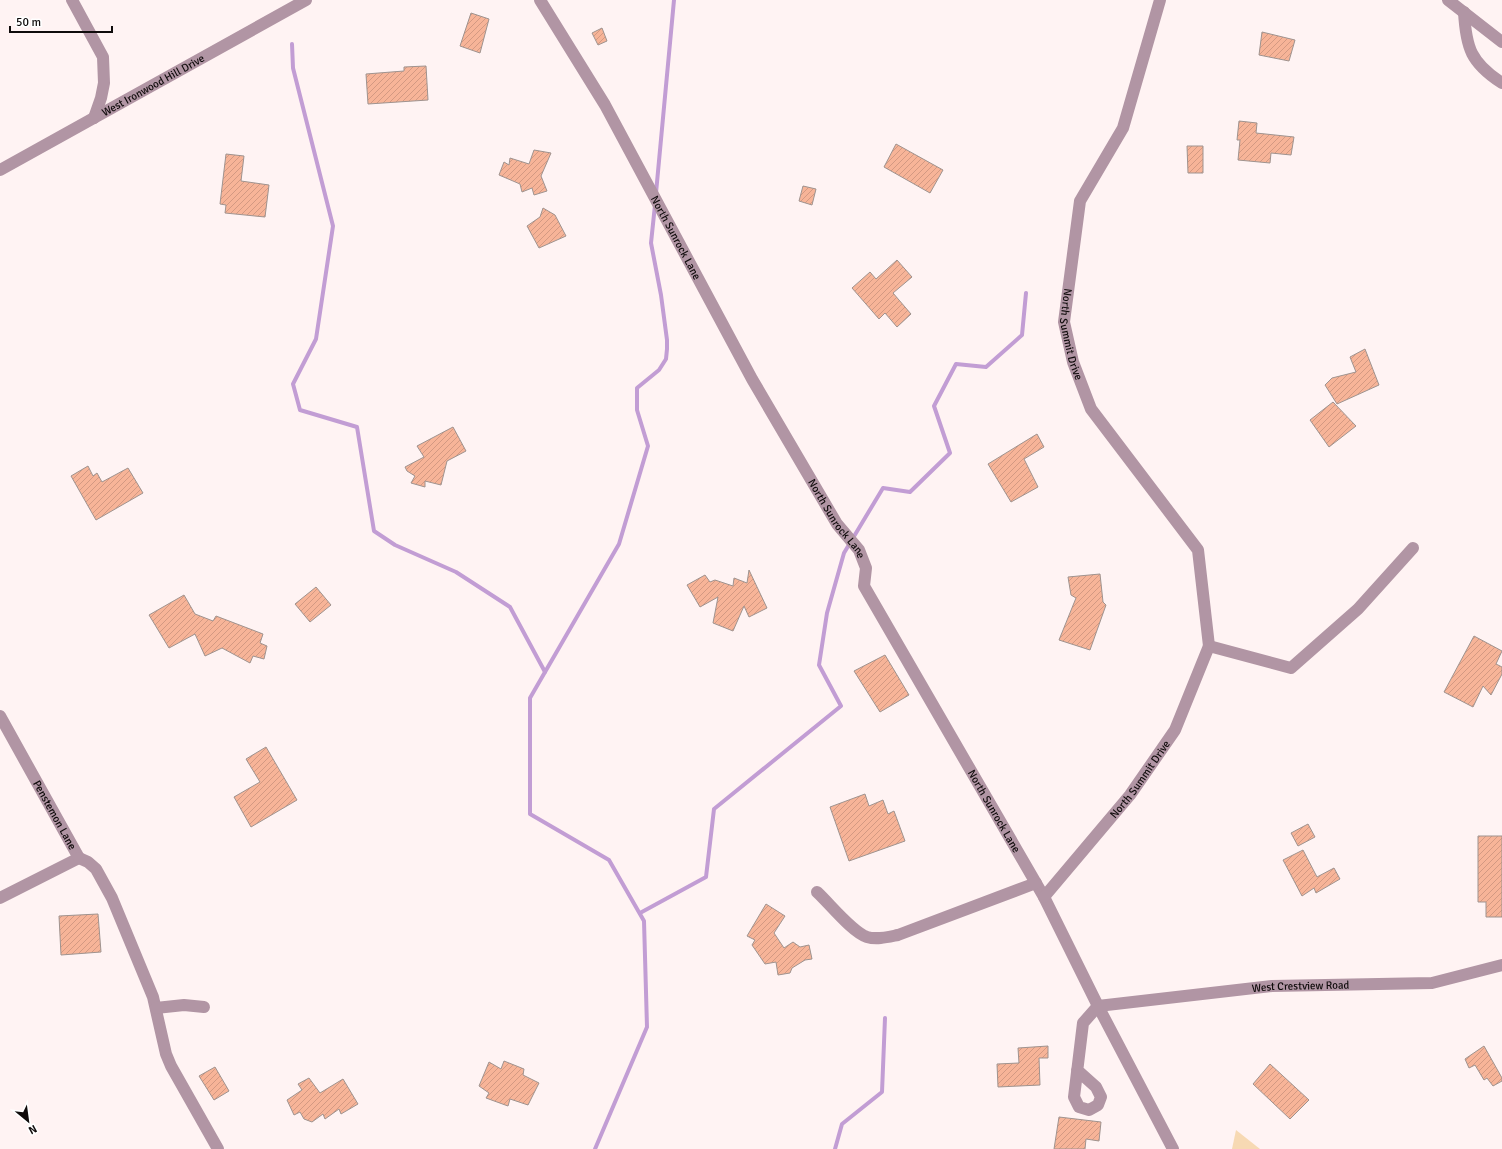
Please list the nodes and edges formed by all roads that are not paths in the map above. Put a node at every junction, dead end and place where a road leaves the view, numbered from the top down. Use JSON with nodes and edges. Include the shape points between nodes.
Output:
{"nodes":[{"id":1,"x":72,"y":0,"type":"edge"},
{"id":2,"x":306,"y":0,"type":"edge"},
{"id":3,"x":540,"y":0,"type":"edge"},
{"id":4,"x":1160,"y":0,"type":"edge"},
{"id":5,"x":1448,"y":0,"type":"edge"},
{"id":6,"x":1464,"y":12,"type":"junction"},
{"id":7,"x":1502,"y":42,"type":"edge"},
{"id":8,"x":1502,"y":83,"type":"edge"},
{"id":9,"x":94,"y":118,"type":"junction"},
{"id":10,"x":0,"y":170,"type":"edge"},
{"id":11,"x":1413,"y":548,"type":"dead end"},
{"id":12,"x":1209,"y":646,"type":"junction"},
{"id":13,"x":0,"y":716,"type":"edge"},
{"id":14,"x":79,"y":858,"type":"junction"},
{"id":15,"x":1036,"y":883,"type":"junction"},
{"id":16,"x":818,"y":892,"type":"dead end"},
{"id":17,"x":1044,"y":897,"type":"junction"},
{"id":18,"x":0,"y":898,"type":"edge"},
{"id":19,"x":1502,"y":966,"type":"edge"},
{"id":20,"x":1098,"y":1006,"type":"junction"},
{"id":21,"x":204,"y":1007,"type":"dead end"},
{"id":22,"x":156,"y":1008,"type":"junction"},
{"id":23,"x":1078,"y":1070,"type":"dead end"},
{"id":24,"x":218,"y":1149,"type":"edge"},
{"id":25,"x":1173,"y":1149,"type":"edge"}],
"edges":[{"from":1,"to":9,"type":"street","via":[[103,57],[104,83]]},
{"from":2,"to":9,"type":"street","name":"West Ironwood Hill Drive"},
{"from":3,"to":15,"type":"street","name":"North Sunrock Lane","via":[[605,105],[752,379],[837,524],[859,550],[866,568],[864,586]]},
{"from":4,"to":12,"type":"street","name":"North Summit Drive","via":[[1123,128],[1080,201],[1064,322],[1073,362],[1091,409],[1198,550]]},
{"from":5,"to":6,"type":"street"},
{"from":6,"to":7,"type":"street"},
{"from":6,"to":8,"type":"street","via":[[1465,37],[1470,52],[1486,73]]},
{"from":9,"to":10,"type":"street","name":"West Ironwood Hill Drive"},
{"from":11,"to":12,"type":"street","via":[[1358,609],[1292,668]]},
{"from":12,"to":17,"type":"street","name":"North Summit Drive","via":[[1175,730],[1130,795]]},
{"from":13,"to":14,"type":"street","name":"Penstemon Lane"},
{"from":14,"to":18,"type":"street","name":"Penstemon Lane"},
{"from":14,"to":22,"type":"street","via":[[96,869],[112,898]]},
{"from":15,"to":16,"type":"street","via":[[898,935],[882,938],[868,938],[854,930]]},
{"from":15,"to":17,"type":"street","name":"North Sunrock Lane"},
{"from":17,"to":20,"type":"street","name":"North Sunrock Lane"},
{"from":19,"to":20,"type":"street","name":"West Crestview Road","via":[[1432,982],[1272,986]]},
{"from":20,"to":23,"type":"street","via":[[1083,1023]]},
{"from":20,"to":25,"type":"street","name":"North Sunrock Lane"},
{"from":21,"to":22,"type":"street","via":[[184,1005]]},
{"from":22,"to":24,"type":"street","via":[[171,1066]]}]}
